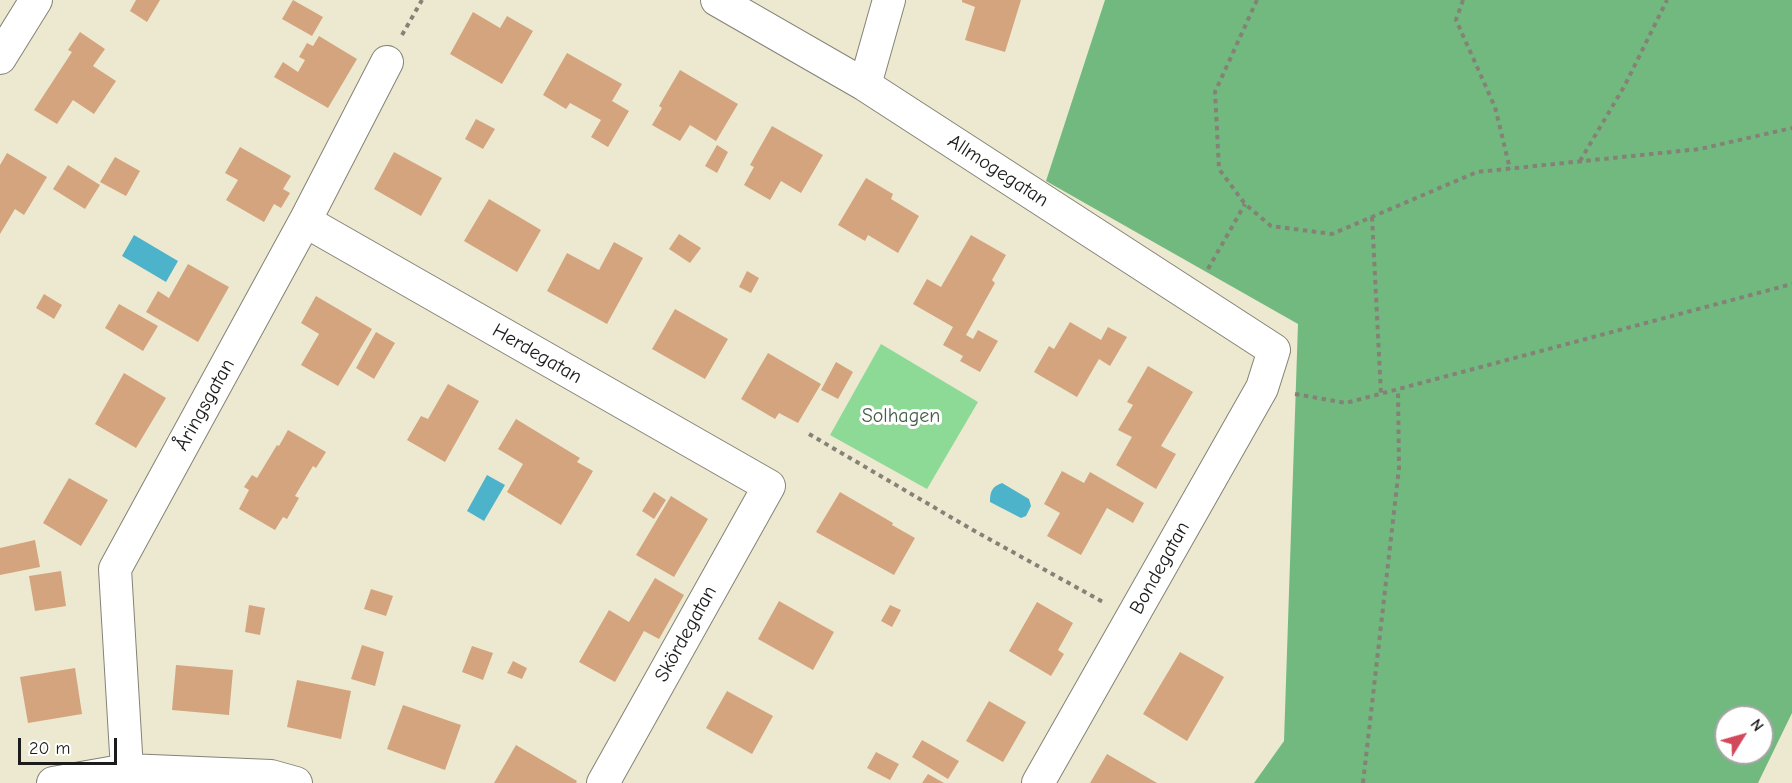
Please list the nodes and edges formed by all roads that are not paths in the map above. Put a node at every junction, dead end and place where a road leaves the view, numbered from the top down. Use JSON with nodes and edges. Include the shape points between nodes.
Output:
{"nodes":[{"id":1,"x":36,"y":0,"type":"edge"},
{"id":2,"x":717,"y":0,"type":"edge"},
{"id":3,"x":889,"y":0,"type":"edge"},
{"id":4,"x":0,"y":58,"type":"edge"},
{"id":5,"x":387,"y":62,"type":"road end"},
{"id":6,"x":865,"y":85,"type":"junction"},
{"id":7,"x":305,"y":221,"type":"junction"},
{"id":8,"x":1274,"y":350,"type":"joint"},
{"id":9,"x":769,"y":486,"type":"joint"},
{"id":10,"x":127,"y":770,"type":"junction"},
{"id":11,"x":53,"y":783,"type":"edge"},
{"id":12,"x":296,"y":783,"type":"edge"},
{"id":13,"x":603,"y":783,"type":"edge"},
{"id":14,"x":1038,"y":783,"type":"edge"}],
"edges":[{"from":1,"to":4,"type":"street"},
{"from":2,"to":6,"type":"street","name":"Allmogegatan"},
{"from":3,"to":6,"type":"street"},
{"from":5,"to":7,"type":"street","name":"Åringsgatan"},
{"from":6,"to":8,"type":"street","name":"Allmogegatan"},
{"from":7,"to":9,"type":"street","name":"Herdegatan"},
{"from":7,"to":10,"type":"street","name":"Åringsgatan","via":[[115,569]]},
{"from":8,"to":14,"type":"street","name":"Bondegatan","via":[[1262,388]]},
{"from":9,"to":13,"type":"street","name":"Skördegatan"},
{"from":10,"to":11,"type":"street"},
{"from":10,"to":12,"type":"street","via":[[271,776]]}]}
